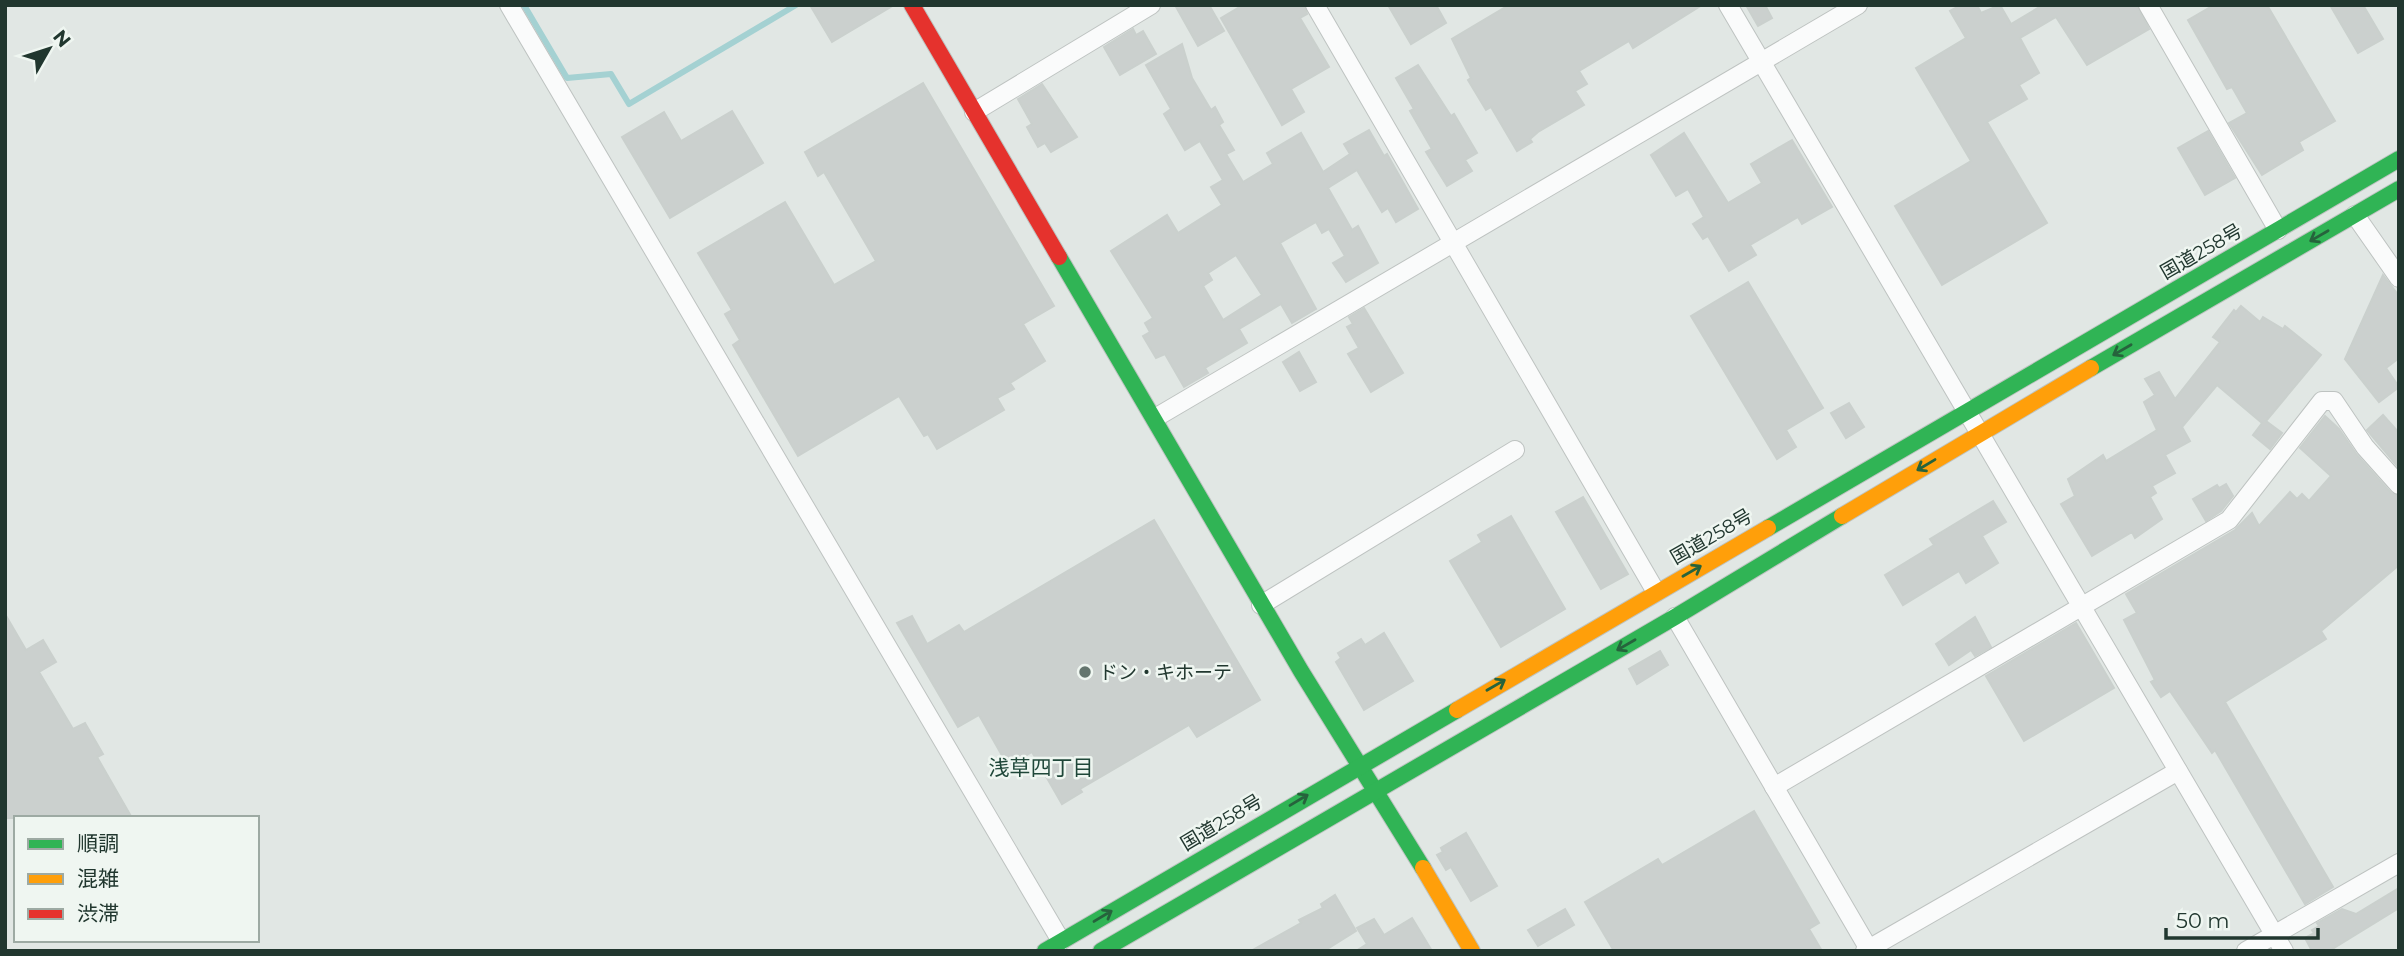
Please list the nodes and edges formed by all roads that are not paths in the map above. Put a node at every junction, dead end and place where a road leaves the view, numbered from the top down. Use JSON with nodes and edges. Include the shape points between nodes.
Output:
{"nodes":[{"id":1,"x":509,"y":5,"type":"edge"},
{"id":2,"x":912,"y":5,"type":"edge"},
{"id":3,"x":1151,"y":5,"type":"edge"},
{"id":4,"x":1315,"y":5,"type":"edge"},
{"id":5,"x":1728,"y":5,"type":"edge"},
{"id":6,"x":1858,"y":5,"type":"edge"},
{"id":7,"x":2148,"y":5,"type":"edge"},
{"id":8,"x":1761,"y":62,"type":"junction"},
{"id":9,"x":974,"y":112,"type":"junction"},
{"id":10,"x":2399,"y":159,"type":"edge"},
{"id":11,"x":2399,"y":189,"type":"edge"},
{"id":12,"x":2355,"y":215,"type":"junction"},
{"id":13,"x":2278,"y":230,"type":"junction"},
{"id":14,"x":1455,"y":243,"type":"junction"},
{"id":15,"x":2399,"y":278,"type":"edge"},
{"id":16,"x":1968,"y":413,"type":"junction"},
{"id":17,"x":1155,"y":418,"type":"junction"},
{"id":18,"x":1980,"y":432,"type":"junction"},
{"id":19,"x":1515,"y":450,"type":"dead end"},
{"id":20,"x":2399,"y":485,"type":"edge"},
{"id":21,"x":1656,"y":592,"type":"junction"},
{"id":22,"x":1261,"y":605,"type":"junction"},
{"id":23,"x":2082,"y":607,"type":"junction"},
{"id":24,"x":1675,"y":617,"type":"junction"},
{"id":25,"x":1358,"y":766,"type":"junction"},
{"id":26,"x":2178,"y":771,"type":"junction"},
{"id":27,"x":1774,"y":787,"type":"junction"},
{"id":28,"x":1377,"y":790,"type":"junction"},
{"id":29,"x":2399,"y":863,"type":"edge"},
{"id":30,"x":2274,"y":934,"type":"junction"},
{"id":31,"x":1061,"y":941,"type":"junction"},
{"id":32,"x":1868,"y":950,"type":"edge"},
{"id":33,"x":1045,"y":951,"type":"edge"},
{"id":34,"x":1101,"y":951,"type":"edge"},
{"id":35,"x":1472,"y":951,"type":"edge"},
{"id":36,"x":2246,"y":951,"type":"edge"},
{"id":37,"x":2284,"y":951,"type":"edge"}],
"edges":[{"from":1,"to":31,"type":"street"},
{"from":2,"to":9,"type":"main road"},
{"from":3,"to":9,"type":"street"},
{"from":4,"to":14,"type":"street"},
{"from":5,"to":8,"type":"street"},
{"from":6,"to":8,"type":"street"},
{"from":7,"to":13,"type":"street"},
{"from":8,"to":14,"type":"street"},
{"from":8,"to":16,"type":"street"},
{"from":9,"to":17,"type":"main road"},
{"from":10,"to":13,"type":"main road","name":"国道258号"},
{"from":11,"to":12,"type":"main road"},
{"from":12,"to":15,"type":"street"},
{"from":12,"to":18,"type":"main road","one_way":true},
{"from":13,"to":16,"type":"main road","name":"国道258号"},
{"from":14,"to":17,"type":"street"},
{"from":14,"to":21,"type":"street"},
{"from":16,"to":18,"type":"street"},
{"from":21,"to":16,"type":"main road","name":"国道258号","one_way":true},
{"from":17,"to":22,"type":"main road"},
{"from":18,"to":23,"type":"street"},
{"from":18,"to":24,"type":"main road","one_way":true},
{"from":19,"to":22,"type":"street"},
{"from":20,"to":23,"type":"street","via":[[2334,401],[2322,401],[2229,520]]},
{"from":25,"to":21,"type":"main road","name":"国道258号","one_way":true},
{"from":22,"to":25,"type":"main road"},
{"from":23,"to":26,"type":"street"},
{"from":23,"to":27,"type":"street"},
{"from":24,"to":27,"type":"street"},
{"from":24,"to":28,"type":"main road","one_way":true},
{"from":25,"to":28,"type":"main road"},
{"from":31,"to":25,"type":"main road","name":"国道258号","one_way":true},
{"from":26,"to":30,"type":"street"},
{"from":26,"to":32,"type":"street"},
{"from":27,"to":32,"type":"street"},
{"from":28,"to":34,"type":"main road"},
{"from":28,"to":35,"type":"main road"},
{"from":29,"to":30,"type":"street"},
{"from":30,"to":36,"type":"street"},
{"from":30,"to":37,"type":"street"},
{"from":31,"to":33,"type":"main road","name":"国道258号"}]}
